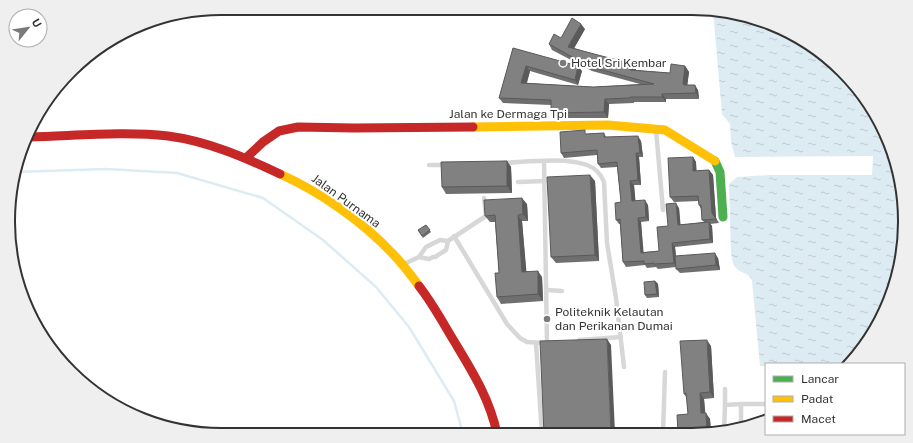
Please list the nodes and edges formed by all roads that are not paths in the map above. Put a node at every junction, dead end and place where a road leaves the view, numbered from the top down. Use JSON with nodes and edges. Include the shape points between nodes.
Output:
{"nodes":[{"id":1,"x":656,"y":129,"type":"junction"},
{"id":2,"x":33,"y":137,"type":"edge"},
{"id":3,"x":246,"y":158,"type":"junction"},
{"id":4,"x":544,"y":162,"type":"junction"},
{"id":5,"x":498,"y":163,"type":"edge"},
{"id":6,"x":429,"y":165,"type":"dead end"},
{"id":7,"x":452,"y":165,"type":"edge"},
{"id":8,"x":545,"y":181,"type":"junction"},
{"id":9,"x":518,"y":182,"type":"dead end"},
{"id":10,"x":484,"y":198,"type":"edge"},
{"id":11,"x":663,"y":210,"type":"dead end"},
{"id":12,"x":723,"y":217,"type":"dead end"},
{"id":13,"x":454,"y":236,"type":"junction"},
{"id":14,"x":448,"y":241,"type":"junction"},
{"id":15,"x":419,"y":257,"type":"junction"},
{"id":16,"x":402,"y":265,"type":"junction"},
{"id":17,"x":546,"y":290,"type":"junction"},
{"id":18,"x":562,"y":291,"type":"dead end"},
{"id":19,"x":621,"y":337,"type":"junction"},
{"id":20,"x":577,"y":340,"type":"edge"},
{"id":21,"x":555,"y":342,"type":"edge"},
{"id":22,"x":547,"y":343,"type":"junction"},
{"id":23,"x":536,"y":344,"type":"junction"},
{"id":24,"x":624,"y":367,"type":"dead end"},
{"id":25,"x":665,"y":372,"type":"dead end"},
{"id":26,"x":725,"y":389,"type":"dead end"},
{"id":27,"x":741,"y":404,"type":"junction"},
{"id":28,"x":765,"y":404,"type":"edge"},
{"id":29,"x":725,"y":405,"type":"junction"},
{"id":30,"x":741,"y":422,"type":"edge"},
{"id":31,"x":724,"y":425,"type":"edge"},
{"id":32,"x":496,"y":428,"type":"edge"},
{"id":33,"x":542,"y":428,"type":"edge"},
{"id":34,"x":662,"y":428,"type":"edge"}],
"edges":[{"from":1,"to":3,"type":"main road","name":"Jalan ke Dermaga Tpi","via":[[608,125],[298,127],[279,131]]},
{"from":1,"to":11,"type":"lane"},
{"from":1,"to":12,"type":"main road","name":"Jalan ke Dermaga Tpi","via":[[665,130],[678,137],[715,162],[720,172]]},
{"from":2,"to":3,"type":"main road","name":"Jalan Purnama","via":[[132,134],[168,136],[205,144]]},
{"from":3,"to":16,"type":"main road","name":"Jalan Purnama","via":[[302,184],[339,208],[369,232]]},
{"from":4,"to":5,"type":"lane"},
{"from":4,"to":8,"type":"lane"},
{"from":4,"to":19,"type":"lane","via":[[587,165],[602,177],[607,243]]},
{"from":6,"to":7,"type":"lane"},
{"from":8,"to":9,"type":"lane"},
{"from":8,"to":17,"type":"lane"},
{"from":10,"to":13,"type":"lane","via":[[486,216]]},
{"from":13,"to":14,"type":"lane"},
{"from":13,"to":23,"type":"lane","via":[[507,324],[520,338]]},
{"from":14,"to":15,"type":"lane","via":[[440,240],[427,247]]},
{"from":14,"to":15,"type":"lane","via":[[446,250],[434,257]]},
{"from":15,"to":16,"type":"lane"},
{"from":16,"to":32,"type":"main road","name":"Jalan Purnama","via":[[430,300],[482,388]]},
{"from":17,"to":18,"type":"lane"},
{"from":17,"to":22,"type":"lane"},
{"from":19,"to":20,"type":"lane"},
{"from":19,"to":24,"type":"lane"},
{"from":21,"to":22,"type":"lane"},
{"from":22,"to":23,"type":"lane"},
{"from":23,"to":33,"type":"lane"},
{"from":25,"to":34,"type":"lane"},
{"from":26,"to":29,"type":"lane"},
{"from":27,"to":28,"type":"lane"},
{"from":27,"to":29,"type":"lane"},
{"from":27,"to":30,"type":"lane"},
{"from":29,"to":31,"type":"lane"}]}
